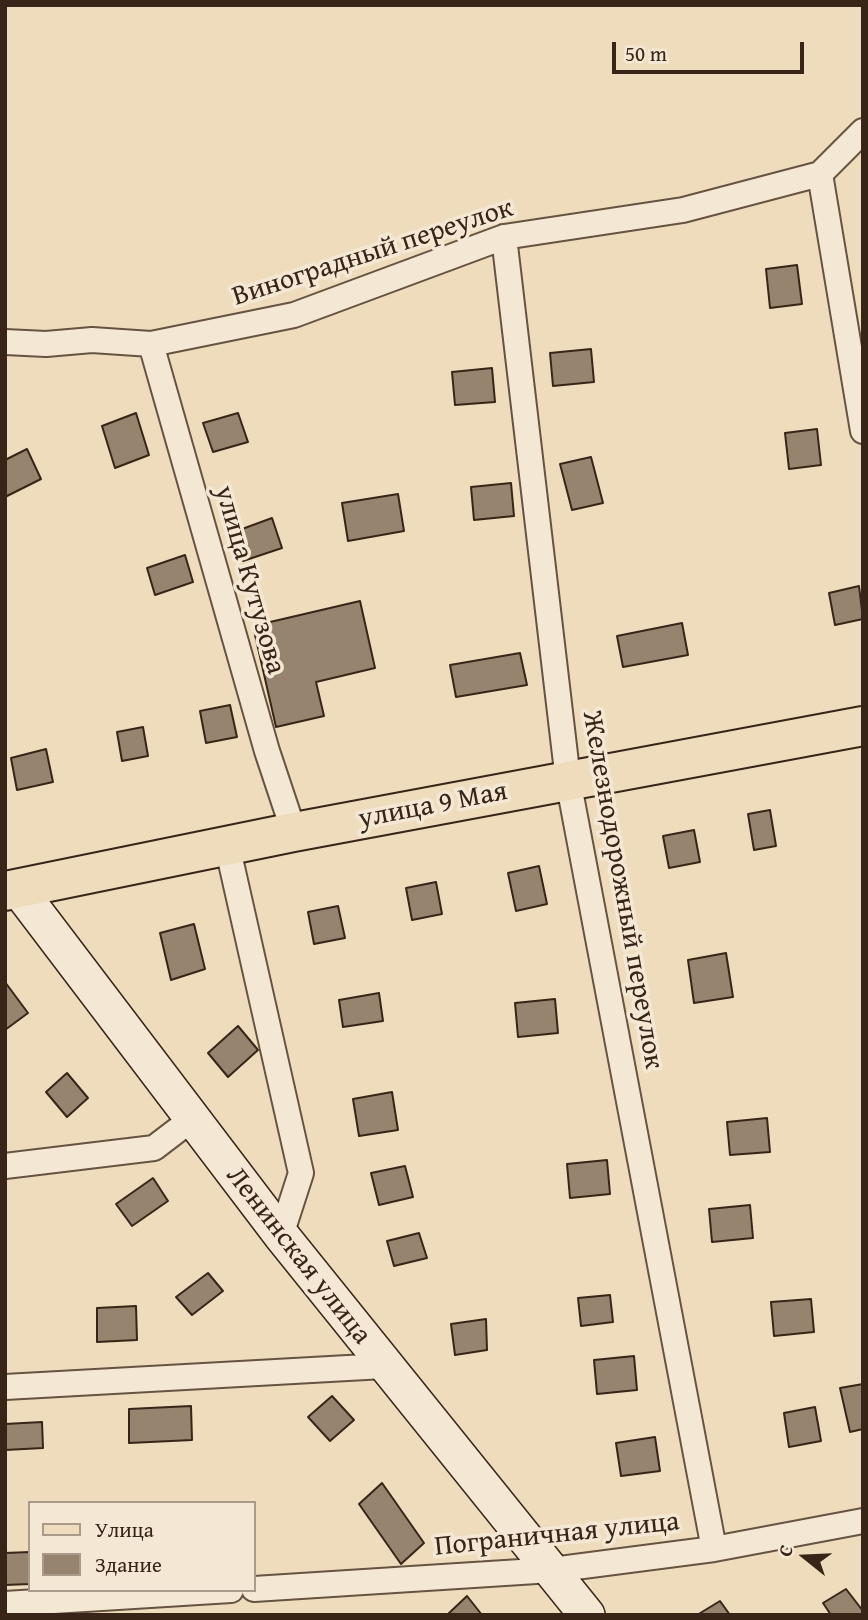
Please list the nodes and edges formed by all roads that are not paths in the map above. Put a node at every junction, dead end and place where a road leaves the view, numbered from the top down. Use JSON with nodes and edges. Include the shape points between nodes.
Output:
{"nodes":[{"id":1,"x":863,"y":131,"type":"edge"},
{"id":2,"x":820,"y":174,"type":"junction"},
{"id":3,"x":505,"y":237,"type":"junction"},
{"id":4,"x":5,"y":342,"type":"edge"},
{"id":5,"x":151,"y":344,"type":"junction"},
{"id":6,"x":863,"y":431,"type":"edge"},
{"id":7,"x":863,"y":726,"type":"edge"},
{"id":8,"x":568,"y":780,"type":"junction"},
{"id":9,"x":294,"y":832,"type":"junction"},
{"id":10,"x":227,"y":845,"type":"junction"},
{"id":11,"x":10,"y":883,"type":"edge"},
{"id":12,"x":192,"y":1119,"type":"junction"},
{"id":13,"x":5,"y":1166,"type":"edge"},
{"id":14,"x":281,"y":1235,"type":"junction"},
{"id":15,"x":384,"y":1366,"type":"junction"},
{"id":16,"x":5,"y":1387,"type":"edge"},
{"id":17,"x":863,"y":1521,"type":"edge"},
{"id":18,"x":714,"y":1549,"type":"junction"},
{"id":19,"x":552,"y":1570,"type":"junction"},
{"id":20,"x":256,"y":1589,"type":"edge"},
{"id":21,"x":199,"y":1592,"type":"edge"},
{"id":22,"x":5,"y":1604,"type":"edge"},
{"id":23,"x":587,"y":1615,"type":"edge"}],
"edges":[{"from":1,"to":2,"type":"street"},
{"from":2,"to":3,"type":"street","name":"Виноградный переулок","via":[[683,210]]},
{"from":2,"to":6,"type":"street"},
{"from":3,"to":5,"type":"street","name":"Виноградный переулок","via":[[294,315]]},
{"from":3,"to":8,"type":"street","name":"Железнодорожный переулок"},
{"from":4,"to":5,"type":"street","name":"Виноградный переулок"},
{"from":5,"to":9,"type":"street","name":"улица Кутузова"},
{"from":7,"to":8,"type":"main road","name":"улица 9 Мая"},
{"from":8,"to":9,"type":"main road","name":"улица 9 Мая"},
{"from":8,"to":18,"type":"street","name":"Железнодорожный переулок"},
{"from":9,"to":10,"type":"main road","name":"улица 9 Мая"},
{"from":10,"to":11,"type":"main road","name":"улица 9 Мая"},
{"from":10,"to":14,"type":"street","via":[[301,1173]]},
{"from":11,"to":12,"type":"main road","name":"Ленинская улица"},
{"from":12,"to":13,"type":"street","via":[[153,1148]]},
{"from":12,"to":14,"type":"main road","name":"Ленинская улица"},
{"from":14,"to":15,"type":"main road","name":"Ленинская улица"},
{"from":15,"to":16,"type":"street"},
{"from":15,"to":19,"type":"main road","name":"Ленинская улица"},
{"from":17,"to":18,"type":"street","name":"Пограничная улица"},
{"from":18,"to":19,"type":"street","name":"Пограничная улица"},
{"from":19,"to":20,"type":"street","name":"Пограничная улица"},
{"from":19,"to":23,"type":"main road","name":"Ленинская улица"},
{"from":21,"to":22,"type":"street"}]}
